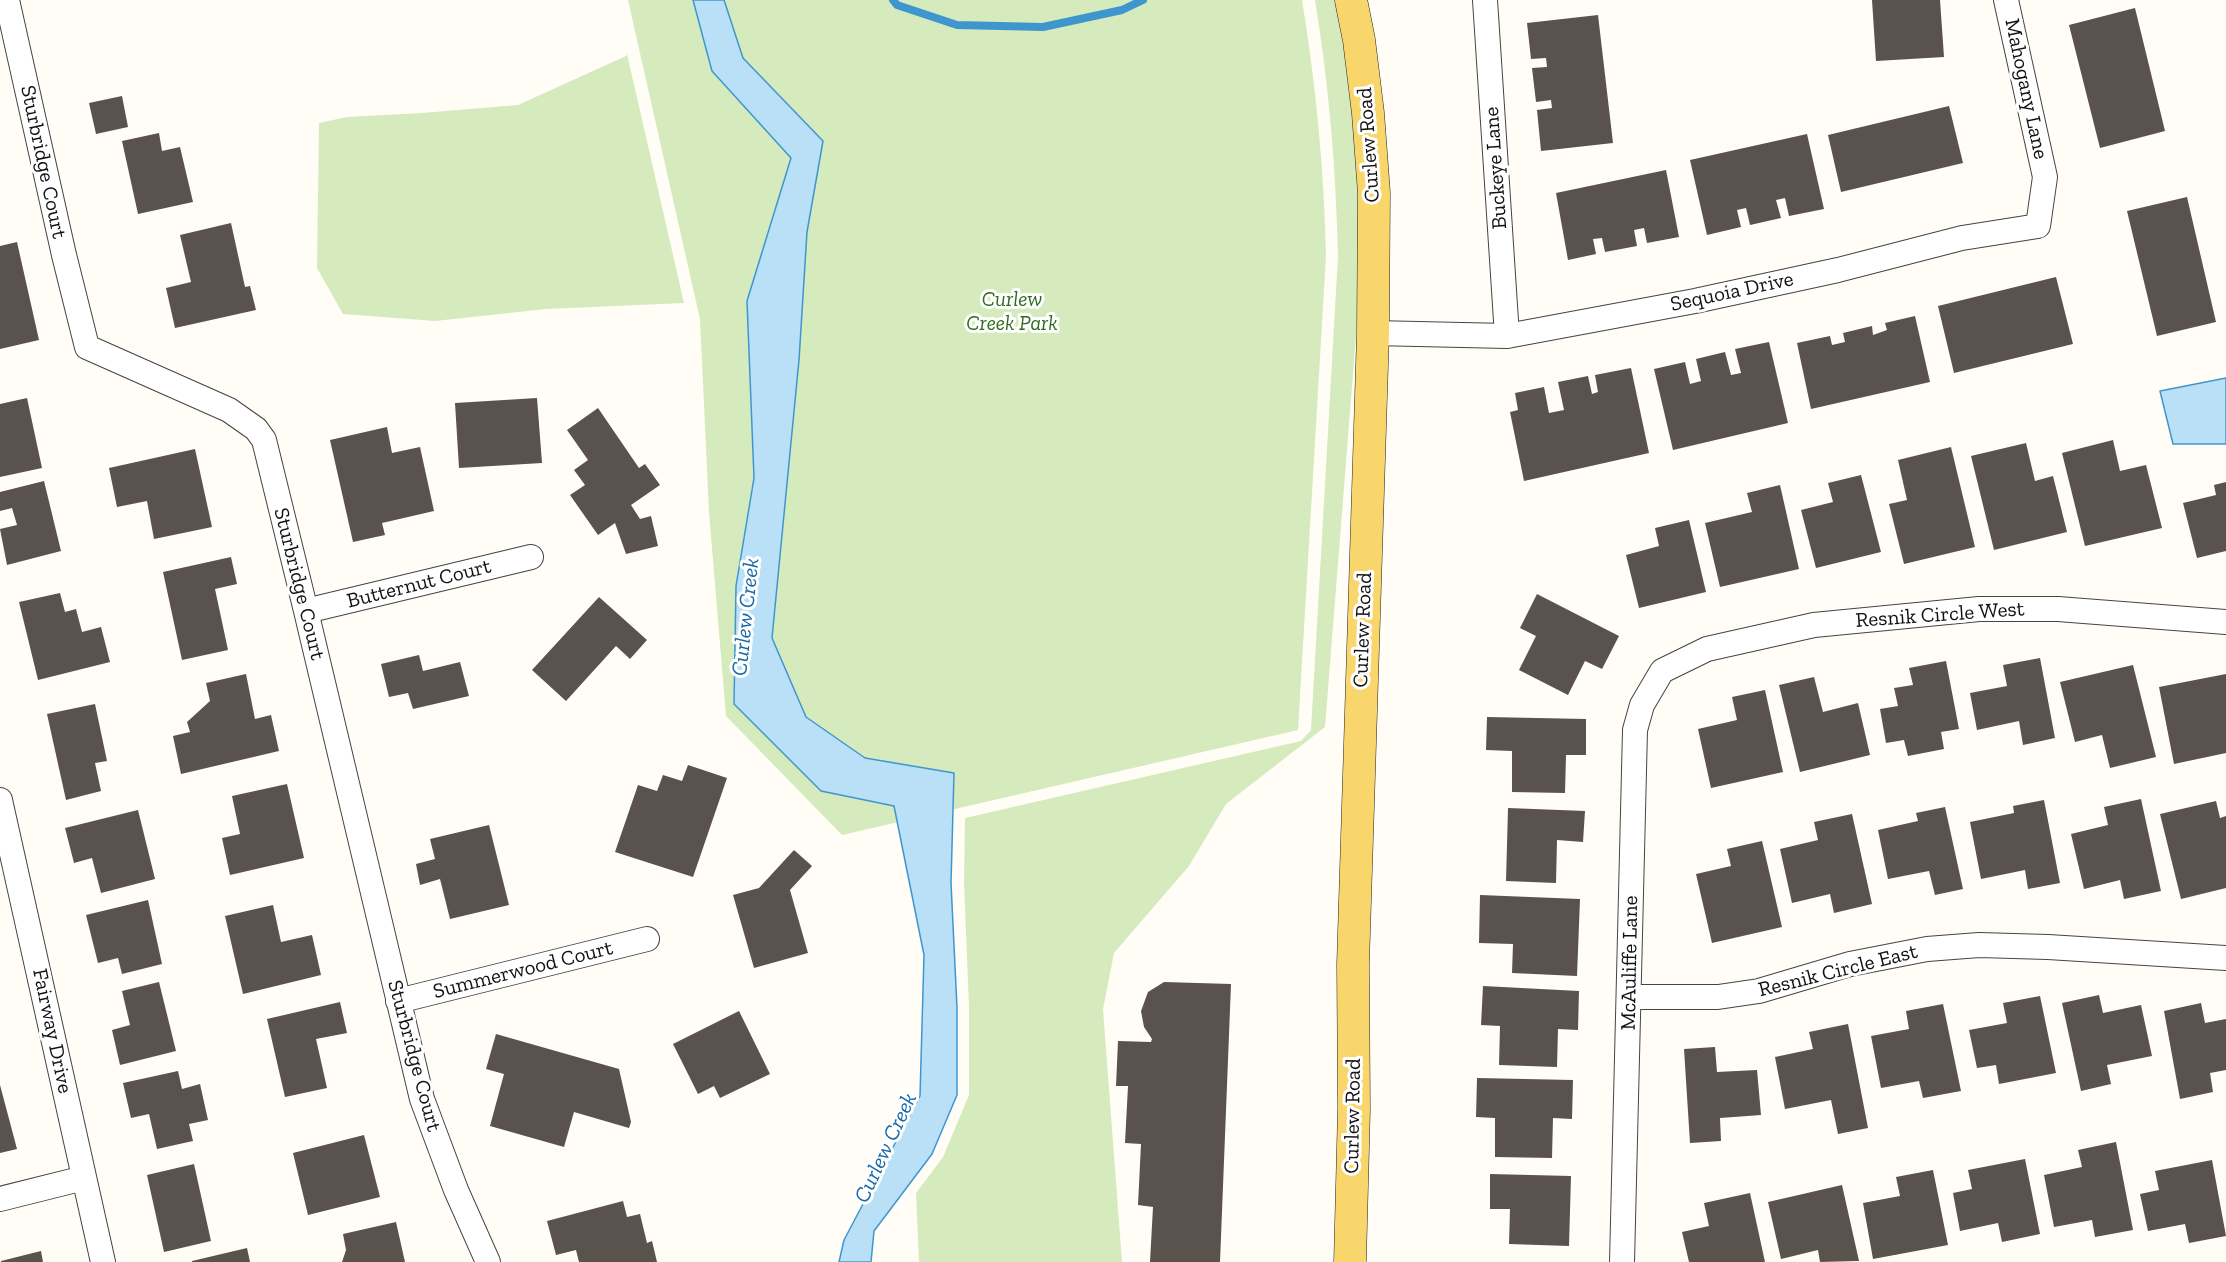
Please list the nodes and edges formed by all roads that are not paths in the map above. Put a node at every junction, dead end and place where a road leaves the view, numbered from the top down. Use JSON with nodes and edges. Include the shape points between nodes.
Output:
{"nodes":[{"id":1,"x":7,"y":0,"type":"edge"},
{"id":2,"x":1351,"y":0,"type":"edge"},
{"id":3,"x":1485,"y":0,"type":"edge"},
{"id":4,"x":2007,"y":0,"type":"edge"},
{"id":5,"x":2045,"y":177,"type":"joint"},
{"id":6,"x":1372,"y":333,"type":"junction"},
{"id":7,"x":1507,"y":336,"type":"junction"},
{"id":8,"x":531,"y":557,"type":"dead end"},
{"id":9,"x":306,"y":611,"type":"junction"},
{"id":10,"x":2226,"y":622,"type":"edge"},
{"id":11,"x":1662,"y":671,"type":"joint"},
{"id":12,"x":0,"y":800,"type":"edge"},
{"id":13,"x":7,"y":865,"type":"edge"},
{"id":14,"x":647,"y":939,"type":"dead end"},
{"id":15,"x":2226,"y":958,"type":"edge"},
{"id":16,"x":1630,"y":998,"type":"junction"},
{"id":17,"x":398,"y":1001,"type":"junction"},
{"id":18,"x":84,"y":1178,"type":"junction"},
{"id":19,"x":0,"y":1199,"type":"edge"},
{"id":20,"x":103,"y":1262,"type":"edge"},
{"id":21,"x":488,"y":1262,"type":"edge"},
{"id":22,"x":1350,"y":1262,"type":"edge"},
{"id":23,"x":1622,"y":1262,"type":"edge"}],
"edges":[{"from":1,"to":9,"type":"street","name":"Sturbridge Court","via":[[87,347],[229,410],[256,429],[264,440]]},
{"from":2,"to":6,"type":"main road","name":"Curlew Road","via":[[1368,113],[1374,194]]},
{"from":3,"to":7,"type":"street","name":"Buckeye Lane"},
{"from":4,"to":5,"type":"street","name":"Mahogany Lane"},
{"from":5,"to":7,"type":"street","name":"Sequoia Drive","via":[[2038,226],[1962,238],[1827,273],[1695,301]]},
{"from":6,"to":7,"type":"street","name":"Sequoia Drive"},
{"from":6,"to":22,"type":"main road","name":"Curlew Road","via":[[1353,964]]},
{"from":8,"to":9,"type":"street","name":"Butternut Court"},
{"from":9,"to":17,"type":"street","name":"Sturbridge Court"},
{"from":10,"to":11,"type":"street","name":"Resnik Circle West","via":[[2058,609],[1979,609],[1814,625],[1707,649]]},
{"from":11,"to":16,"type":"street","name":"McAuliffe Lane","via":[[1642,705],[1635,730]]},
{"from":12,"to":13,"type":"street","name":"Fairway Drive"},
{"from":13,"to":18,"type":"street","name":"Fairway Drive"},
{"from":14,"to":17,"type":"street","name":"Summerwood Court"},
{"from":15,"to":16,"type":"street","name":"Resnik Circle East","via":[[1978,945],[1928,949],[1850,964],[1759,991],[1718,997]]},
{"from":16,"to":23,"type":"street","name":"McAuliffe Lane"},
{"from":17,"to":21,"type":"street","name":"Sturbridge Court","via":[[422,1099]]},
{"from":18,"to":19,"type":"street"},
{"from":18,"to":20,"type":"street","name":"Fairway Drive"}]}
